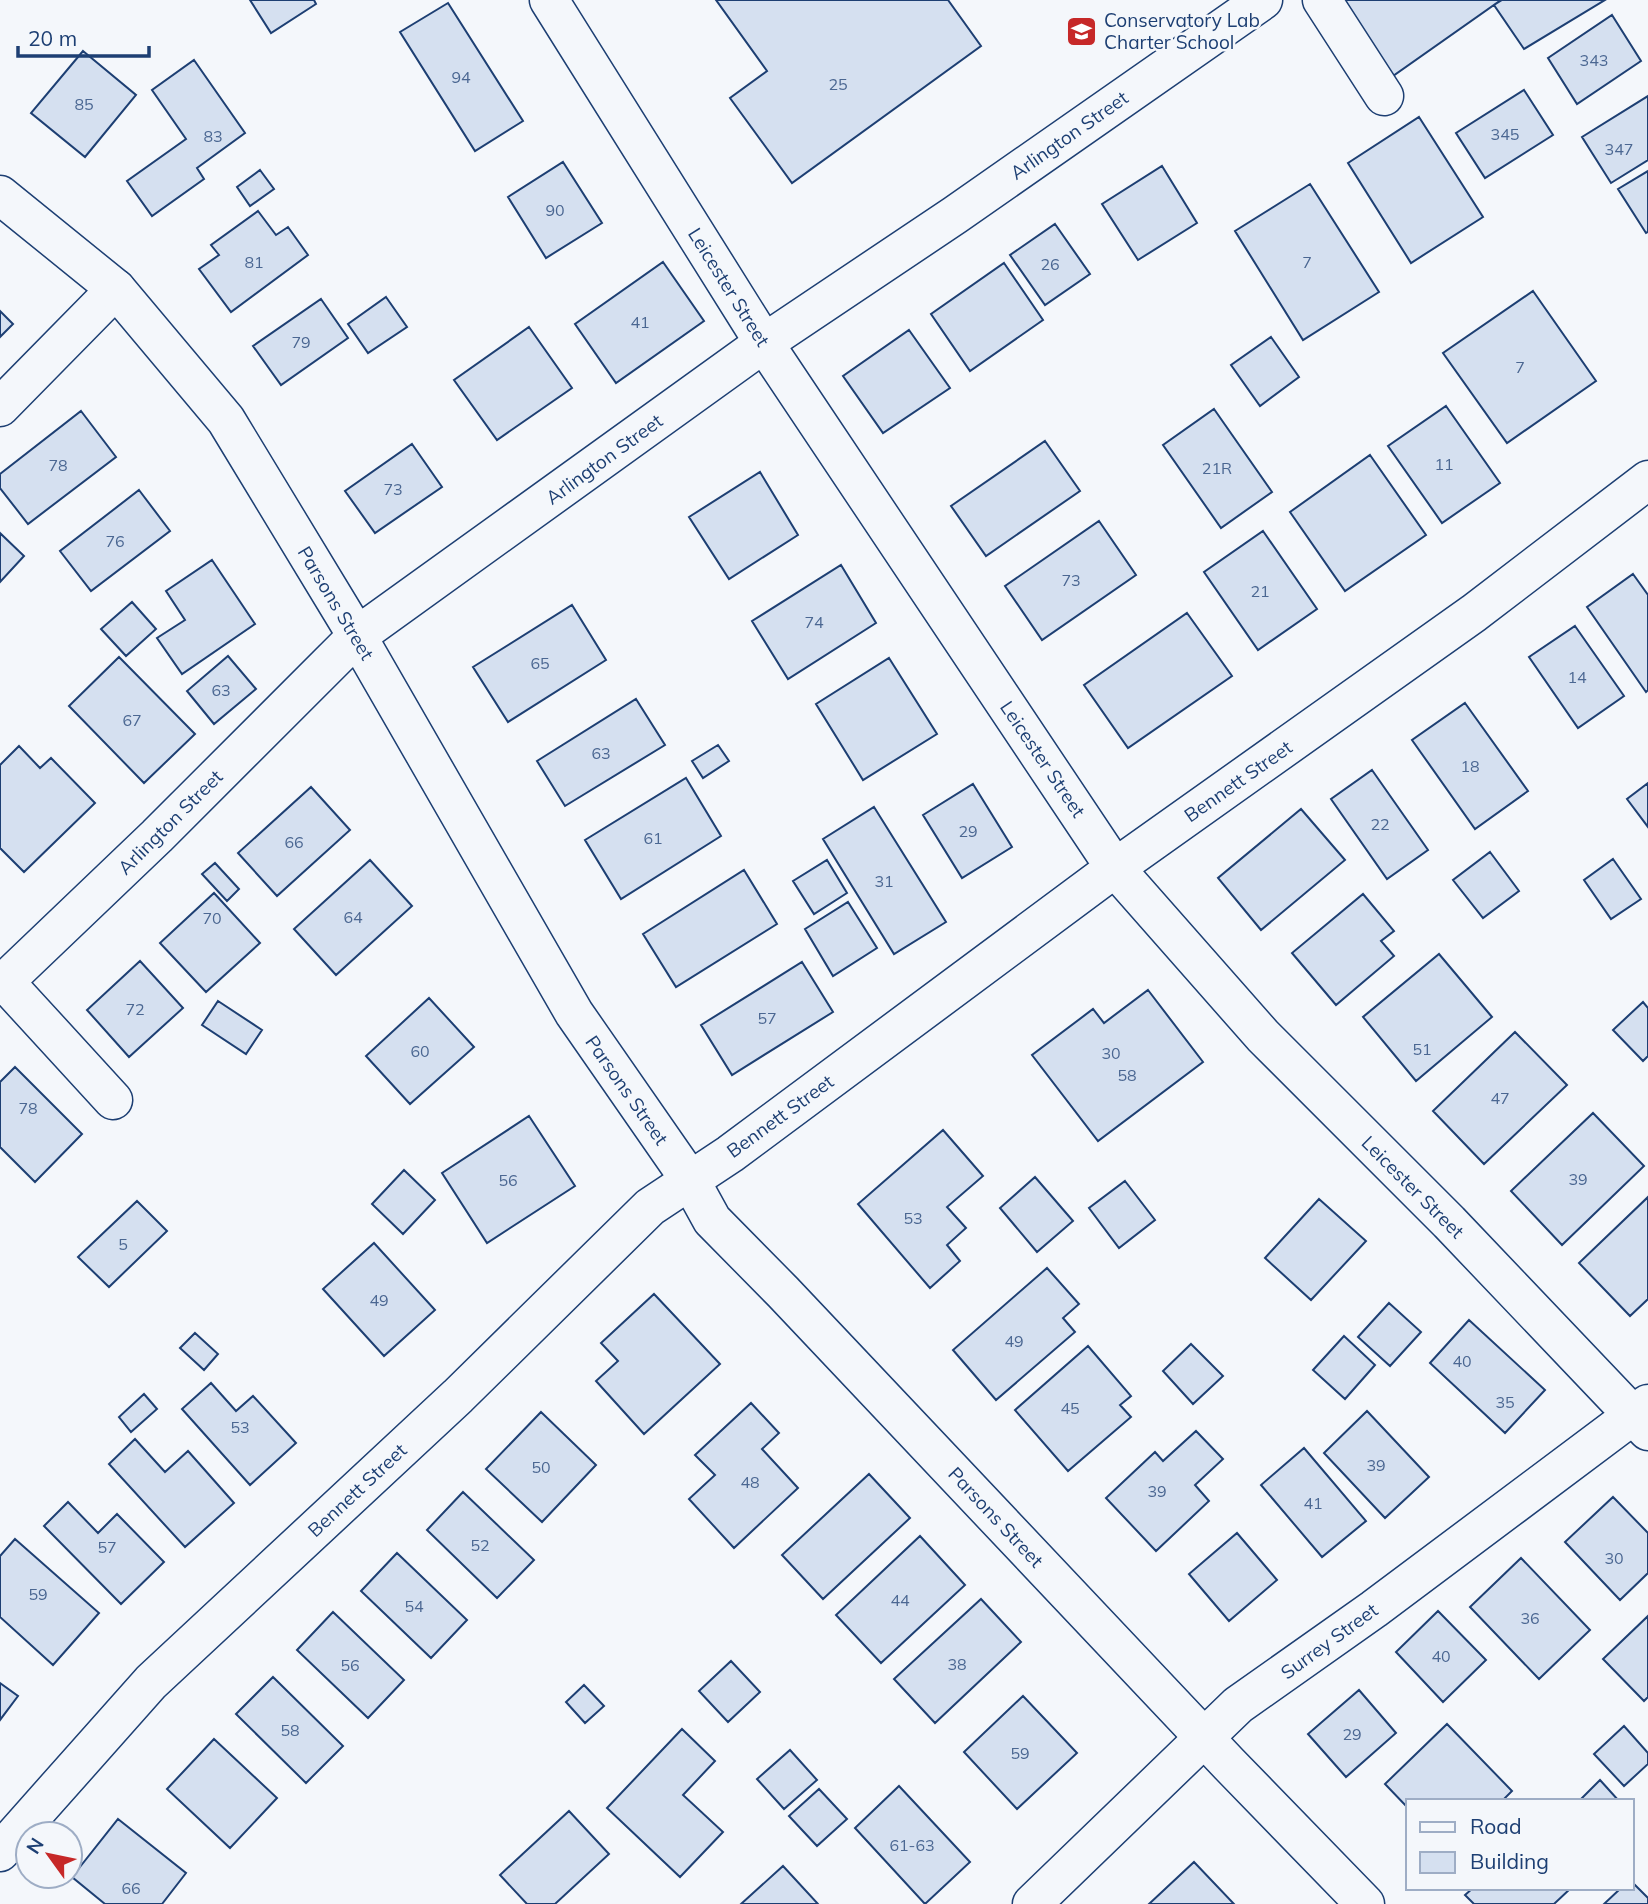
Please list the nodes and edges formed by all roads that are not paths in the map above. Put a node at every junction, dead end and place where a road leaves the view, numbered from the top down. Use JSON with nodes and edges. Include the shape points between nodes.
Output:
{"nodes":[{"id":1,"x":549,"y":0,"type":"edge"},
{"id":2,"x":1263,"y":0,"type":"edge"},
{"id":3,"x":1322,"y":0,"type":"edge"},
{"id":4,"x":1384,"y":96,"type":"dead end"},
{"id":5,"x":0,"y":195,"type":"edge"},
{"id":6,"x":116,"y":289,"type":"junction"},
{"id":7,"x":764,"y":343,"type":"junction"},
{"id":8,"x":0,"y":407,"type":"edge"},
{"id":9,"x":1648,"y":480,"type":"edge"},
{"id":10,"x":357,"y":636,"type":"junction"},
{"id":11,"x":1115,"y":868,"type":"junction"},
{"id":12,"x":2,"y":984,"type":"edge"},
{"id":13,"x":113,"y":1100,"type":"dead end"},
{"id":14,"x":690,"y":1180,"type":"junction"},
{"id":15,"x":1642,"y":1417,"type":"edge"},
{"id":16,"x":1206,"y":1738,"type":"junction"},
{"id":17,"x":0,"y":1852,"type":"edge"},
{"id":18,"x":1032,"y":1904,"type":"edge"},
{"id":19,"x":1365,"y":1904,"type":"edge"}],
"edges":[{"from":1,"to":7,"type":"street","name":"Leicester Street"},
{"from":2,"to":7,"type":"street","name":"Arlington Street"},
{"from":3,"to":4,"type":"street"},
{"from":5,"to":6,"type":"street","name":"Parsons Street"},
{"from":6,"to":8,"type":"street"},
{"from":6,"to":10,"type":"street","name":"Parsons Street","via":[[226,420]]},
{"from":7,"to":10,"type":"street","name":"Arlington Street"},
{"from":7,"to":11,"type":"street","name":"Leicester Street"},
{"from":9,"to":11,"type":"street","name":"Bennett Street","via":[[1474,613]]},
{"from":10,"to":12,"type":"street","name":"Arlington Street"},
{"from":10,"to":14,"type":"street","name":"Parsons Street","via":[[574,1013]]},
{"from":11,"to":14,"type":"street","name":"Bennett Street"},
{"from":11,"to":15,"type":"street","name":"Leicester Street","via":[[1263,1036]]},
{"from":12,"to":13,"type":"street"},
{"from":14,"to":16,"type":"street","name":"Parsons Street","via":[[712,1220]]},
{"from":14,"to":17,"type":"street","name":"Bennett Street","via":[[633,1223],[458,1396],[151,1682]]},
{"from":15,"to":16,"type":"street","name":"Surrey Street","via":[[1238,1705]]},
{"from":16,"to":18,"type":"street","name":"Surrey Street"},
{"from":16,"to":19,"type":"street","name":"Parsons Street"}]}
